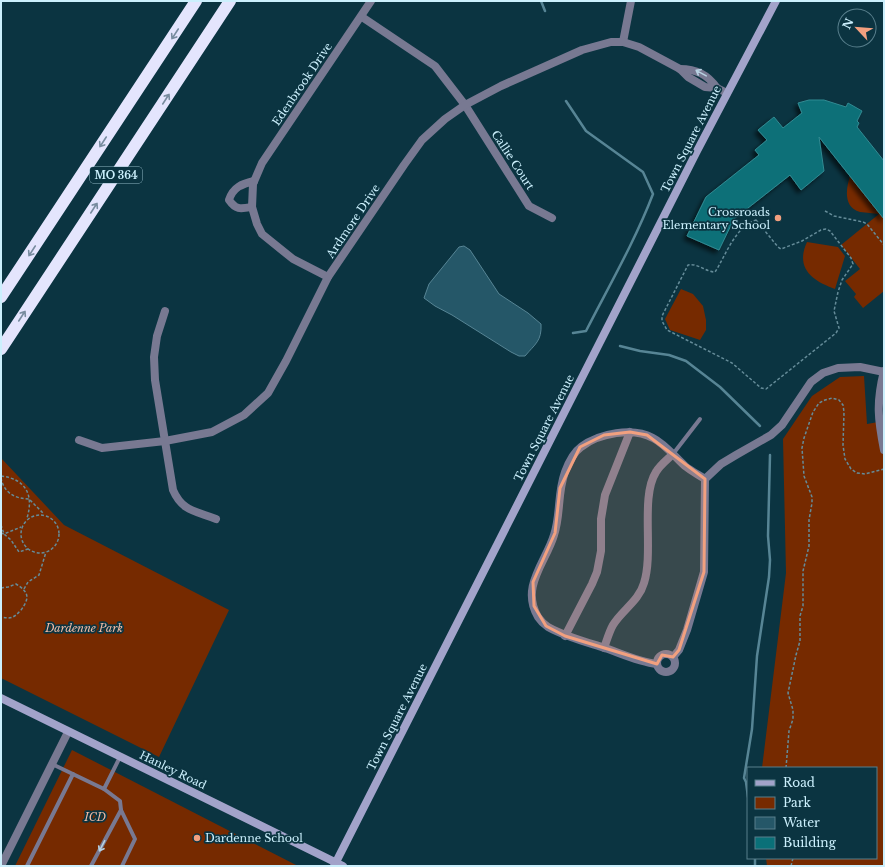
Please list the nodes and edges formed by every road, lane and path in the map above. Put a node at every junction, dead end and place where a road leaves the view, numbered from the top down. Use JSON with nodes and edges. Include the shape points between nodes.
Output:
{"nodes":[{"id":1,"x":196,"y":1,"type":"edge"},
{"id":2,"x":230,"y":1,"type":"edge"},
{"id":3,"x":371,"y":1,"type":"edge"},
{"id":4,"x":631,"y":1,"type":"edge"},
{"id":5,"x":776,"y":1,"type":"edge"},
{"id":6,"x":362,"y":17,"type":"junction"},
{"id":7,"x":623,"y":42,"type":"junction"},
{"id":8,"x":726,"y":93,"type":"junction"},
{"id":9,"x":465,"y":105,"type":"junction"},
{"id":10,"x":254,"y":181,"type":"junction"},
{"id":11,"x":252,"y":207,"type":"junction"},
{"id":12,"x":825,"y":211,"type":"dead end"},
{"id":13,"x":552,"y":218,"type":"dead end"},
{"id":14,"x":884,"y":245,"type":"edge"},
{"id":15,"x":328,"y":277,"type":"junction"},
{"id":16,"x":1,"y":297,"type":"edge"},
{"id":17,"x":165,"y":311,"type":"dead end"},
{"id":18,"x":836,"y":333,"type":"joint"},
{"id":19,"x":1,"y":349,"type":"edge"},
{"id":20,"x":884,"y":372,"type":"edge"},
{"id":21,"x":700,"y":420,"type":"dead end"},
{"id":22,"x":630,"y":432,"type":"junction"},
{"id":23,"x":79,"y":440,"type":"dead end"},
{"id":24,"x":165,"y":441,"type":"junction"},
{"id":25,"x":884,"y":450,"type":"edge"},
{"id":26,"x":673,"y":454,"type":"junction"},
{"id":27,"x":884,"y":469,"type":"edge"},
{"id":28,"x":1,"y":477,"type":"edge"},
{"id":29,"x":705,"y":479,"type":"junction"},
{"id":30,"x":30,"y":500,"type":"junction"},
{"id":31,"x":44,"y":514,"type":"junction"},
{"id":32,"x":27,"y":519,"type":"junction"},
{"id":33,"x":216,"y":519,"type":"dead end"},
{"id":34,"x":1,"y":525,"type":"edge"},
{"id":35,"x":21,"y":527,"type":"junction"},
{"id":36,"x":1,"y":533,"type":"edge"},
{"id":37,"x":4,"y":534,"type":"junction"},
{"id":38,"x":28,"y":550,"type":"junction"},
{"id":39,"x":46,"y":552,"type":"junction"},
{"id":40,"x":1,"y":588,"type":"edge"},
{"id":41,"x":24,"y":589,"type":"junction"},
{"id":42,"x":1,"y":617,"type":"edge"},
{"id":43,"x":565,"y":636,"type":"junction"},
{"id":44,"x":604,"y":648,"type":"junction"},
{"id":45,"x":673,"y":657,"type":"junction"},
{"id":46,"x":657,"y":664,"type":"junction"},
{"id":47,"x":1,"y":698,"type":"edge"},
{"id":48,"x":68,"y":732,"type":"junction"},
{"id":49,"x":120,"y":757,"type":"junction"},
{"id":50,"x":52,"y":764,"type":"junction"},
{"id":51,"x":786,"y":767,"type":"edge"},
{"id":52,"x":73,"y":774,"type":"junction"},
{"id":53,"x":104,"y":789,"type":"junction"},
{"id":54,"x":121,"y":810,"type":"junction"},
{"id":55,"x":338,"y":865,"type":"edge"},
{"id":56,"x":1,"y":866,"type":"edge"},
{"id":57,"x":27,"y":866,"type":"edge"},
{"id":58,"x":91,"y":866,"type":"edge"},
{"id":59,"x":122,"y":866,"type":"edge"}],
"edges":[{"from":1,"to":16,"type":"highway","number":"MO 364","one_way":true},
{"from":19,"to":2,"type":"highway","number":"MO 364","one_way":true},
{"from":3,"to":6,"type":"street","name":"Edenbrook Drive"},
{"from":4,"to":7,"type":"street"},
{"from":5,"to":8,"type":"main road","name":"Town Square Avenue"},
{"from":6,"to":9,"type":"street","name":"Callie Court","via":[[435,66]]},
{"from":6,"to":10,"type":"street","name":"Edenbrook Drive","via":[[262,163]]},
{"from":7,"to":8,"type":"street","name":"Ardmore Drive","via":[[639,47],[680,69],[705,87],[716,88]]},
{"from":7,"to":9,"type":"street","name":"Ardmore Drive","via":[[611,42],[582,50]]},
{"from":8,"to":55,"type":"main road","name":"Town Square Avenue"},
{"from":9,"to":13,"type":"street","name":"Callie Court","via":[[529,206]]},
{"from":9,"to":15,"type":"street","name":"Ardmore Drive","via":[[422,140]]},
{"from":10,"to":11,"type":"street","name":"Edenbrook Drive"},
{"from":10,"to":11,"type":"street","via":[[235,188],[229,200],[240,209]]},
{"from":11,"to":15,"type":"street","name":"Edenbrook Drive","via":[[262,234],[293,259]]},
{"from":12,"to":14,"type":"path","via":[[834,216],[867,224]]},
{"from":15,"to":24,"type":"street","name":"Ardmore Drive","via":[[268,393],[244,415],[212,432]]},
{"from":17,"to":24,"type":"street","via":[[154,357]]},
{"from":18,"to":18,"type":"path","via":[[839,328],[834,311],[842,280],[853,264],[851,258],[826,229],[781,249],[756,220],[746,224],[738,234],[715,272],[693,264],[688,265],[662,316],[667,330],[732,363],[761,388],[766,389]]},
{"from":20,"to":25,"type":"street","via":[[878,398],[878,422]]},
{"from":20,"to":29,"type":"street","via":[[860,367],[838,368],[823,373],[811,382],[782,425],[771,435],[721,464]]},
{"from":21,"to":26,"type":"lane"},
{"from":22,"to":26,"type":"street","via":[[654,438]]},
{"from":22,"to":43,"type":"street","via":[[605,495],[597,572]]},
{"from":22,"to":43,"type":"street","via":[[604,435],[591,440],[580,447],[565,471],[560,488],[555,533],[533,582],[532,594],[538,617],[546,626]]},
{"from":23,"to":24,"type":"street","name":"Ardmore Drive","via":[[102,448]]},
{"from":24,"to":33,"type":"street","via":[[172,490],[176,498],[184,507]]},
{"from":26,"to":29,"type":"street"},
{"from":26,"to":44,"type":"street","via":[[656,471],[649,496],[644,585],[614,625]]},
{"from":27,"to":51,"type":"path","via":[[865,474],[851,469],[845,459],[842,445],[843,405],[839,400],[832,398],[819,403],[812,412],[802,448],[804,476],[812,503],[809,546],[803,571],[800,641],[788,693],[793,718],[789,731]]},
{"from":28,"to":30,"type":"path","via":[[2,484],[13,496]]},
{"from":28,"to":30,"type":"path","via":[[11,477],[21,482]]},
{"from":29,"to":45,"type":"street","via":[[704,572],[687,630],[679,650]]},
{"from":30,"to":31,"type":"path"},
{"from":30,"to":32,"type":"path"},
{"from":31,"to":32,"type":"path","via":[[36,514]]},
{"from":31,"to":39,"type":"path","via":[[51,517],[59,530],[56,545]]},
{"from":32,"to":35,"type":"path"},
{"from":34,"to":37,"type":"path"},
{"from":35,"to":37,"type":"path"},
{"from":35,"to":38,"type":"path","via":[[20,537]]},
{"from":36,"to":37,"type":"path"},
{"from":37,"to":38,"type":"path","via":[[19,552]]},
{"from":38,"to":39,"type":"path","via":[[35,553]]},
{"from":39,"to":41,"type":"path","via":[[39,575],[28,582]]},
{"from":40,"to":41,"type":"path","via":[[16,584]]},
{"from":41,"to":42,"type":"path","via":[[27,596],[26,604],[17,616]]},
{"from":43,"to":44,"type":"street"},
{"from":44,"to":46,"type":"street"},
{"from":45,"to":46,"type":"street","via":[[668,654],[662,655]]},
{"from":45,"to":46,"type":"street","via":[[675,665],[670,672],[661,671]]},
{"from":47,"to":48,"type":"main road","name":"Hanley Road"},
{"from":48,"to":49,"type":"main road","name":"Hanley Road"},
{"from":48,"to":50,"type":"street"},
{"from":49,"to":53,"type":"lane"},
{"from":49,"to":55,"type":"main road","name":"Hanley Road"},
{"from":50,"to":52,"type":"lane"},
{"from":50,"to":56,"type":"street"},
{"from":52,"to":53,"type":"lane"},
{"from":52,"to":57,"type":"lane"},
{"from":53,"to":54,"type":"lane","via":[[120,800]]},
{"from":54,"to":58,"type":"lane","one_way":true},
{"from":54,"to":59,"type":"lane","via":[[135,839]]}]}
